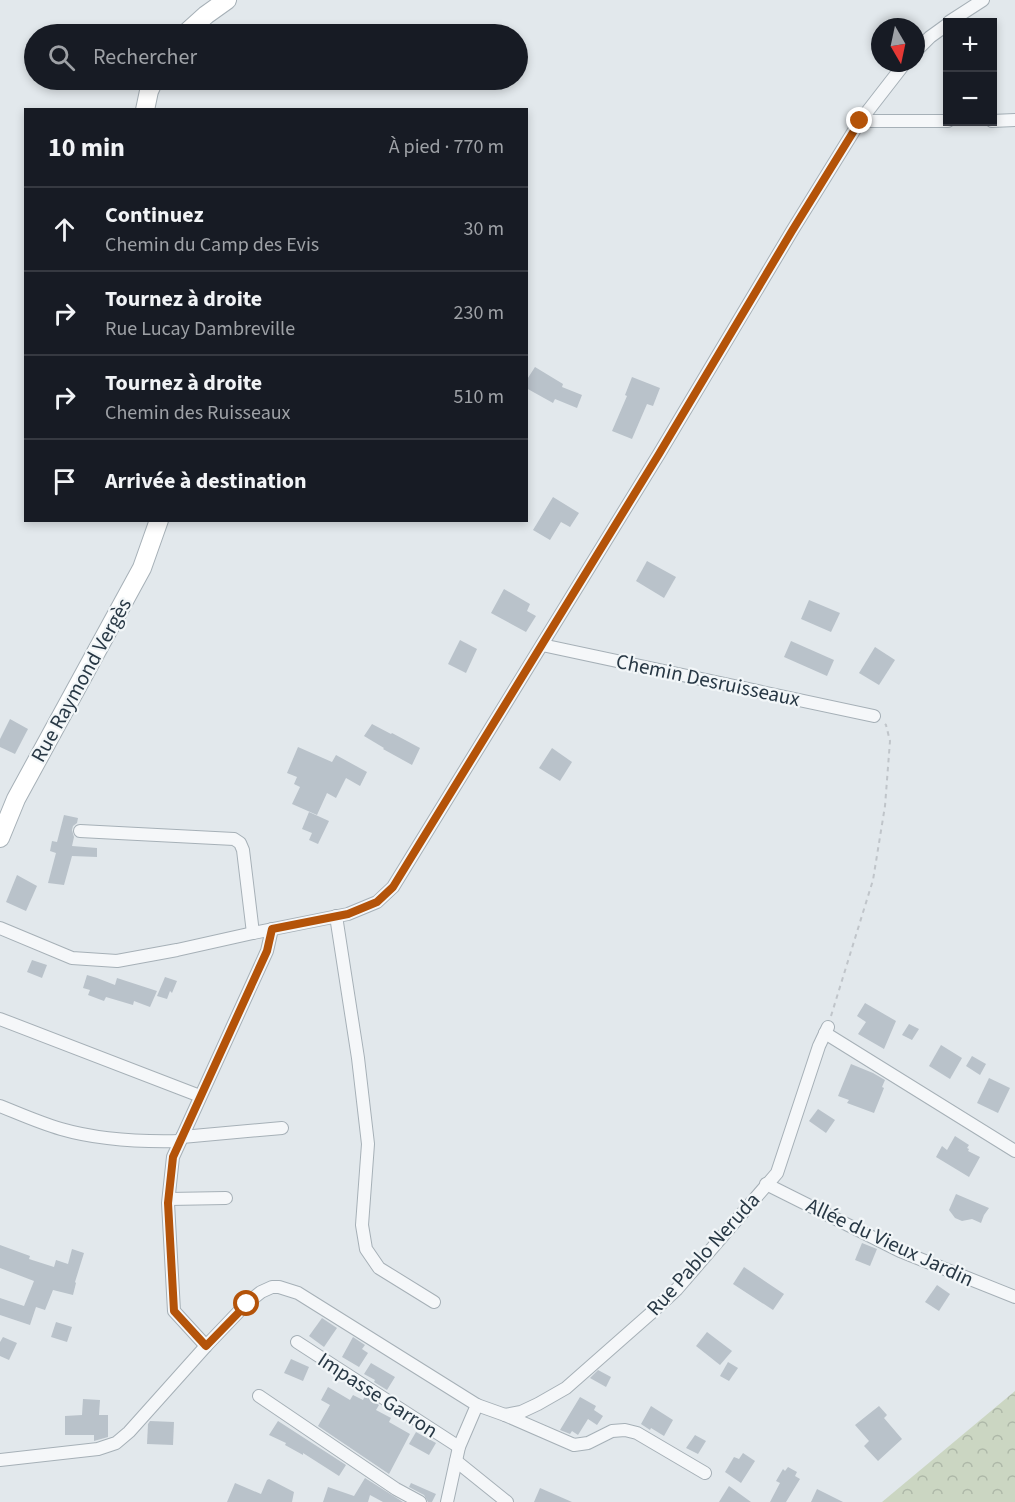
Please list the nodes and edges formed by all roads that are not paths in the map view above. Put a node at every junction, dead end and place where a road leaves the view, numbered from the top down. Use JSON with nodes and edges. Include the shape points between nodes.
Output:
{"nodes":[{"id":1,"x":227,"y":0,"type":"edge"},
{"id":2,"x":982,"y":0,"type":"edge"},
{"id":3,"x":955,"y":18,"type":"edge"},
{"id":4,"x":196,"y":24,"type":"edge"},
{"id":5,"x":943,"y":27,"type":"edge"},
{"id":6,"x":925,"y":42,"type":"edge"},
{"id":7,"x":898,"y":72,"type":"edge"},
{"id":8,"x":149,"y":90,"type":"edge"},
{"id":9,"x":145,"y":108,"type":"edge"},
{"id":10,"x":997,"y":120,"type":"edge"},
{"id":11,"x":1015,"y":120,"type":"edge"},
{"id":12,"x":860,"y":121,"type":"junction"},
{"id":13,"x":943,"y":121,"type":"edge"},
{"id":14,"x":158,"y":522,"type":"edge"},
{"id":15,"x":542,"y":645,"type":"junction"},
{"id":16,"x":873,"y":716,"type":"road end"},
{"id":17,"x":80,"y":831,"type":"dead end"},
{"id":18,"x":0,"y":838,"type":"edge"},
{"id":19,"x":336,"y":916,"type":"junction"},
{"id":20,"x":0,"y":928,"type":"edge"},
{"id":21,"x":272,"y":929,"type":"junction"},
{"id":22,"x":253,"y":933,"type":"junction"},
{"id":23,"x":0,"y":1019,"type":"edge"},
{"id":24,"x":200,"y":1096,"type":"junction"},
{"id":25,"x":0,"y":1106,"type":"edge"},
{"id":26,"x":282,"y":1128,"type":"dead end"},
{"id":27,"x":181,"y":1139,"type":"junction"},
{"id":28,"x":1015,"y":1151,"type":"edge"},
{"id":29,"x":766,"y":1184,"type":"junction"},
{"id":30,"x":226,"y":1198,"type":"dead end"},
{"id":31,"x":169,"y":1199,"type":"junction"},
{"id":32,"x":1015,"y":1297,"type":"edge"},
{"id":33,"x":434,"y":1302,"type":"dead end"},
{"id":34,"x":297,"y":1342,"type":"dead end"},
{"id":35,"x":206,"y":1346,"type":"junction"},
{"id":36,"x":259,"y":1396,"type":"dead end"},
{"id":37,"x":477,"y":1405,"type":"junction"},
{"id":38,"x":506,"y":1415,"type":"junction"},
{"id":39,"x":459,"y":1447,"type":"junction"},
{"id":40,"x":2,"y":1460,"type":"edge"},
{"id":41,"x":456,"y":1461,"type":"junction"},
{"id":42,"x":705,"y":1473,"type":"dead end"},
{"id":43,"x":0,"y":1474,"type":"edge"},
{"id":44,"x":420,"y":1502,"type":"edge"},
{"id":45,"x":447,"y":1502,"type":"edge"},
{"id":46,"x":507,"y":1502,"type":"edge"}],
"edges":[{"from":1,"to":4,"type":"main road"},
{"from":2,"to":3,"type":"street"},
{"from":5,"to":6,"type":"street"},
{"from":7,"to":12,"type":"street"},
{"from":8,"to":9,"type":"main road"},
{"from":10,"to":11,"type":"street"},
{"from":12,"to":13,"type":"street"},
{"from":12,"to":15,"type":"street"},
{"from":14,"to":18,"type":"main road","name":"Rue Raymond Vergès","via":[[142,568],[16,798]]},
{"from":15,"to":16,"type":"street","name":"Chemin Desruisseaux"},
{"from":15,"to":19,"type":"street","via":[[393,887],[377,902]]},
{"from":17,"to":22,"type":"street","via":[[234,839],[243,850]]},
{"from":19,"to":21,"type":"street"},
{"from":19,"to":33,"type":"street","via":[[368,1144],[362,1225],[366,1249],[379,1268]]},
{"from":20,"to":22,"type":"street","via":[[72,958],[117,961]]},
{"from":21,"to":22,"type":"street"},
{"from":21,"to":24,"type":"street","via":[[267,951]]},
{"from":23,"to":24,"type":"street"},
{"from":24,"to":27,"type":"street"},
{"from":25,"to":27,"type":"street","via":[[61,1129],[105,1138],[150,1142]]},
{"from":26,"to":27,"type":"street"},
{"from":27,"to":31,"type":"street","via":[[173,1157]]},
{"from":28,"to":29,"type":"street","name":"Rue Pablo Neruda","via":[[827,1030],[777,1173]]},
{"from":29,"to":32,"type":"street","name":"Allée du Vieux Jardin","via":[[900,1251]]},
{"from":29,"to":38,"type":"street","name":"Rue Pablo Neruda","via":[[677,1289],[650,1314],[566,1388],[521,1412]]},
{"from":30,"to":31,"type":"street"},
{"from":31,"to":35,"type":"street","via":[[174,1311]]},
{"from":34,"to":39,"type":"street","name":"Impasse Garron"},
{"from":35,"to":37,"type":"street","via":[[261,1292],[279,1287],[298,1293]]},
{"from":35,"to":40,"type":"street","via":[[116,1443],[98,1449]]},
{"from":36,"to":44,"type":"street"},
{"from":37,"to":38,"type":"street"},
{"from":37,"to":39,"type":"street"},
{"from":38,"to":42,"type":"street","via":[[574,1445],[612,1431],[637,1433]]},
{"from":39,"to":41,"type":"street"},
{"from":40,"to":43,"type":"street"},
{"from":41,"to":45,"type":"street"},
{"from":41,"to":46,"type":"street"}]}
